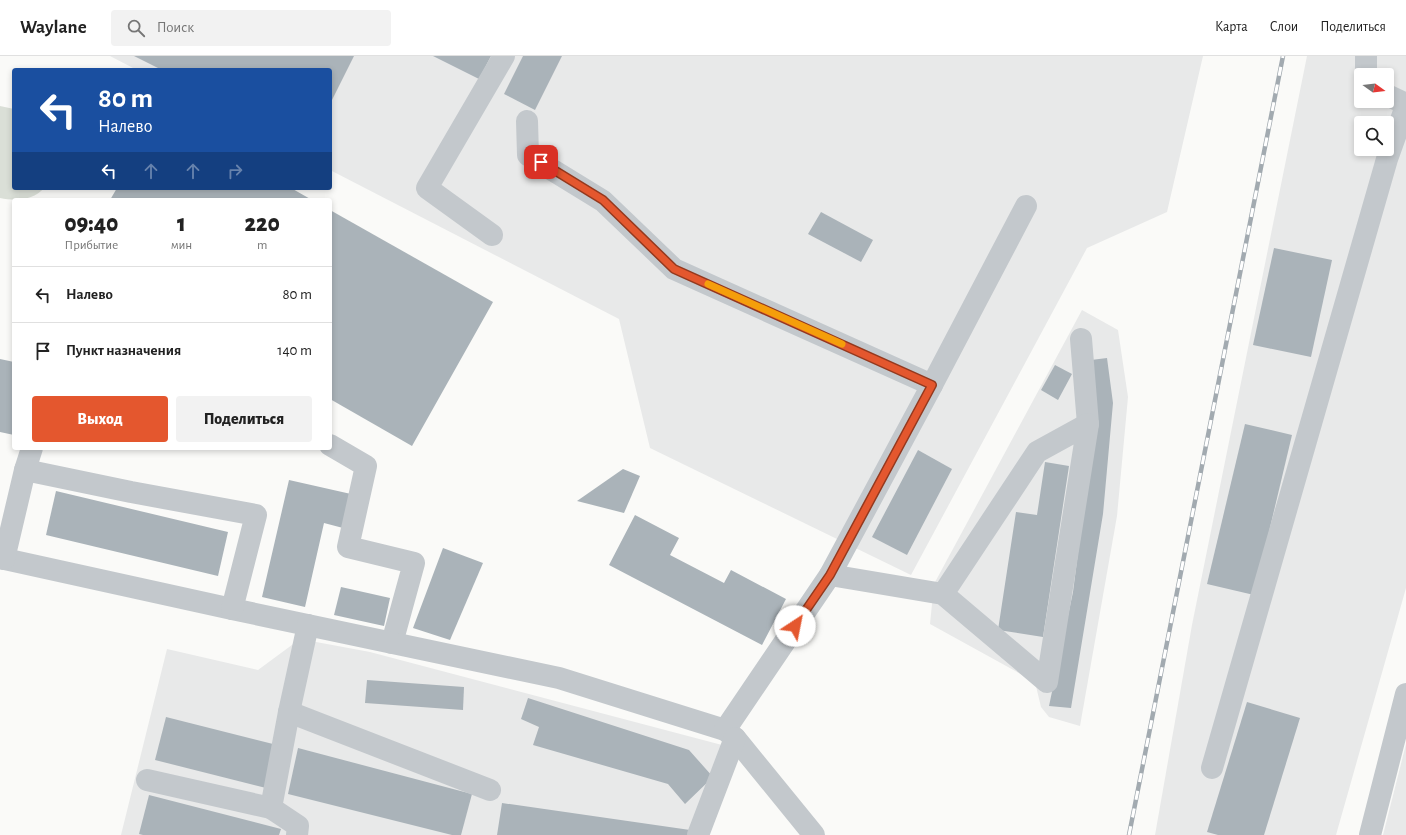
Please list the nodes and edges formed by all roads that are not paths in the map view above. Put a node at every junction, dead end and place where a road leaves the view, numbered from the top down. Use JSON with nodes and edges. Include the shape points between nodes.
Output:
{"nodes":[{"id":1,"x":504,"y":56,"type":"edge"},
{"id":2,"x":1366,"y":56,"type":"edge"},
{"id":3,"x":1366,"y":68,"type":"edge"},
{"id":4,"x":1394,"y":99,"type":"edge"},
{"id":5,"x":1406,"y":105,"type":"edge"},
{"id":6,"x":527,"y":121,"type":"dead end"},
{"id":7,"x":1026,"y":206,"type":"dead end"},
{"id":8,"x":492,"y":235,"type":"dead end"},
{"id":9,"x":1081,"y":339,"type":"dead end"},
{"id":10,"x":932,"y":385,"type":"junction"},
{"id":11,"x":1088,"y":424,"type":"junction"},
{"id":12,"x":332,"y":446,"type":"edge"},
{"id":13,"x":31,"y":450,"type":"edge"},
{"id":14,"x":25,"y":470,"type":"junction"},
{"id":15,"x":2,"y":558,"type":"edge"},
{"id":16,"x":830,"y":575,"type":"junction"},
{"id":17,"x":943,"y":594,"type":"junction"},
{"id":18,"x":232,"y":609,"type":"junction"},
{"id":19,"x":308,"y":625,"type":"junction"},
{"id":20,"x":392,"y":643,"type":"junction"},
{"id":21,"x":1406,"y":694,"type":"edge"},
{"id":22,"x":289,"y":712,"type":"junction"},
{"id":23,"x":730,"y":734,"type":"junction"},
{"id":24,"x":1212,"y":768,"type":"dead end"},
{"id":25,"x":147,"y":780,"type":"dead end"},
{"id":26,"x":490,"y":790,"type":"dead end"},
{"id":27,"x":271,"y":808,"type":"junction"},
{"id":28,"x":297,"y":835,"type":"edge"},
{"id":29,"x":698,"y":835,"type":"edge"},
{"id":30,"x":814,"y":835,"type":"edge"},
{"id":31,"x":1370,"y":835,"type":"edge"}],
"edges":[{"from":1,"to":8,"type":"street","via":[[427,188]]},
{"from":2,"to":3,"type":"street"},
{"from":4,"to":5,"type":"street"},
{"from":5,"to":24,"type":"street","via":[[1387,159]]},
{"from":6,"to":10,"type":"street","via":[[528,155],[603,200],[674,269]]},
{"from":7,"to":10,"type":"street"},
{"from":9,"to":11,"type":"street"},
{"from":10,"to":16,"type":"street"},
{"from":11,"to":17,"type":"street","via":[[1037,452]]},
{"from":11,"to":17,"type":"street","via":[[1047,682]]},
{"from":12,"to":20,"type":"street","via":[[366,466],[348,547],[414,563]]},
{"from":13,"to":14,"type":"street"},
{"from":14,"to":15,"type":"street"},
{"from":14,"to":18,"type":"street","via":[[256,515]]},
{"from":15,"to":18,"type":"street"},
{"from":16,"to":17,"type":"street"},
{"from":16,"to":23,"type":"street"},
{"from":18,"to":19,"type":"street"},
{"from":19,"to":20,"type":"street"},
{"from":19,"to":22,"type":"street"},
{"from":20,"to":23,"type":"street","via":[[559,678]]},
{"from":21,"to":31,"type":"street"},
{"from":22,"to":26,"type":"street"},
{"from":22,"to":27,"type":"street"},
{"from":23,"to":29,"type":"street"},
{"from":23,"to":30,"type":"street"},
{"from":25,"to":27,"type":"street"},
{"from":27,"to":28,"type":"street","via":[[298,826]]}]}
